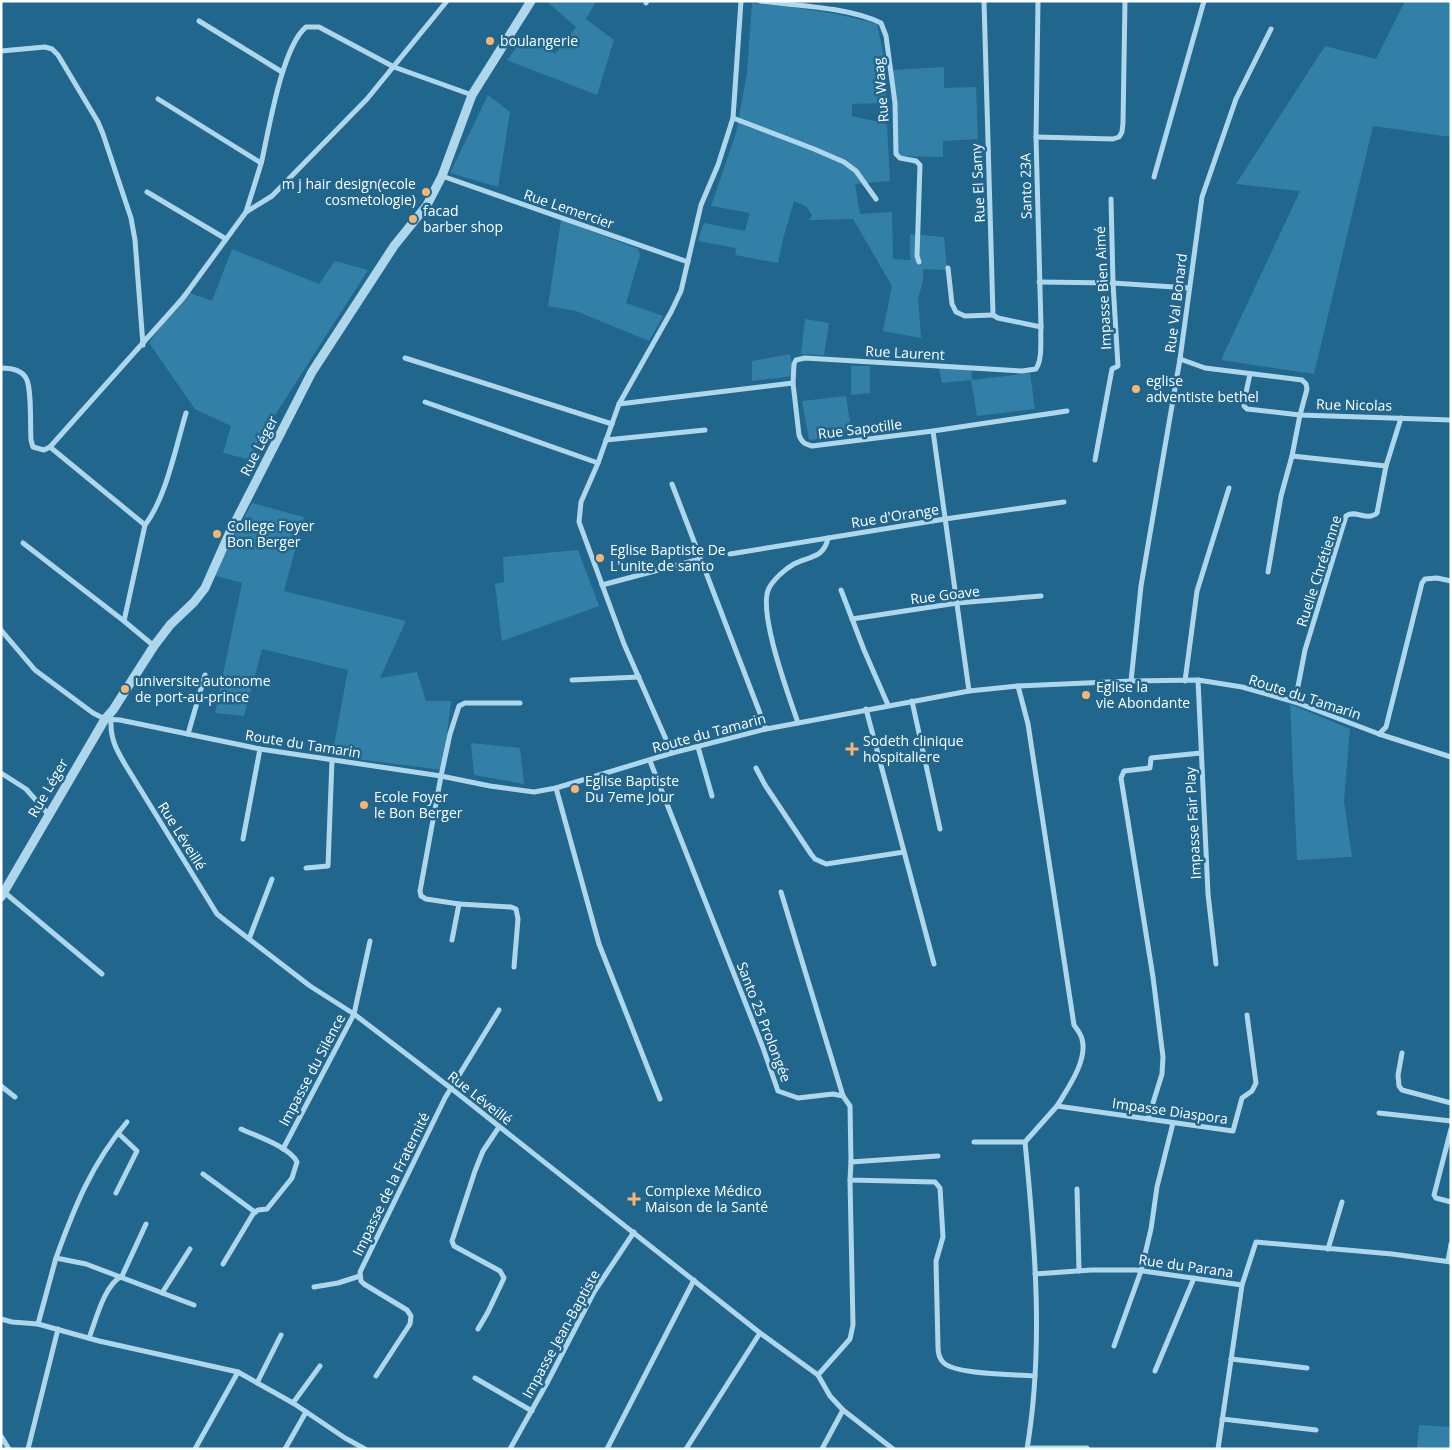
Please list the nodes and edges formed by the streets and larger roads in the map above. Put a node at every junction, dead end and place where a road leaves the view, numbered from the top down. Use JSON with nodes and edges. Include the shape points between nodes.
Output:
{"nodes":[{"id":1,"x":448,"y":1,"type":"edge"},
{"id":2,"x":531,"y":1,"type":"edge"},
{"id":3,"x":741,"y":1,"type":"edge"},
{"id":4,"x":760,"y":1,"type":"edge"},
{"id":5,"x":984,"y":1,"type":"edge"},
{"id":6,"x":1038,"y":1,"type":"edge"},
{"id":7,"x":1125,"y":1,"type":"edge"},
{"id":8,"x":1204,"y":1,"type":"edge"},
{"id":9,"x":199,"y":21,"type":"dead end"},
{"id":10,"x":1271,"y":28,"type":"dead end"},
{"id":11,"x":1,"y":51,"type":"edge"},
{"id":12,"x":394,"y":67,"type":"junction"},
{"id":13,"x":282,"y":72,"type":"junction"},
{"id":14,"x":472,"y":95,"type":"junction"},
{"id":15,"x":158,"y":98,"type":"dead end"},
{"id":16,"x":733,"y":118,"type":"junction"},
{"id":17,"x":1036,"y":137,"type":"junction"},
{"id":18,"x":261,"y":163,"type":"junction"},
{"id":19,"x":442,"y":176,"type":"junction"},
{"id":20,"x":1154,"y":177,"type":"dead end"},
{"id":21,"x":147,"y":192,"type":"dead end"},
{"id":22,"x":876,"y":199,"type":"dead end"},
{"id":23,"x":1111,"y":199,"type":"dead end"},
{"id":24,"x":246,"y":212,"type":"junction"},
{"id":25,"x":226,"y":239,"type":"junction"},
{"id":26,"x":688,"y":262,"type":"junction"},
{"id":27,"x":919,"y":262,"type":"dead end"},
{"id":28,"x":948,"y":268,"type":"dead end"},
{"id":29,"x":1039,"y":282,"type":"junction"},
{"id":30,"x":1113,"y":283,"type":"junction"},
{"id":31,"x":1189,"y":288,"type":"junction"},
{"id":32,"x":993,"y":315,"type":"junction"},
{"id":33,"x":1041,"y":327,"type":"junction"},
{"id":34,"x":143,"y":344,"type":"junction"},
{"id":35,"x":405,"y":358,"type":"dead end"},
{"id":36,"x":1180,"y":359,"type":"junction"},
{"id":37,"x":1,"y":368,"type":"edge"},
{"id":38,"x":1036,"y":369,"type":"joint"},
{"id":39,"x":1250,"y":374,"type":"junction"},
{"id":40,"x":793,"y":383,"type":"junction"},
{"id":41,"x":425,"y":402,"type":"dead end"},
{"id":42,"x":619,"y":404,"type":"junction"},
{"id":43,"x":1067,"y":411,"type":"dead end"},
{"id":44,"x":186,"y":413,"type":"dead end"},
{"id":45,"x":1300,"y":415,"type":"junction"},
{"id":46,"x":1401,"y":418,"type":"junction"},
{"id":47,"x":1451,"y":420,"type":"edge"},
{"id":48,"x":612,"y":424,"type":"junction"},
{"id":49,"x":705,"y":430,"type":"dead end"},
{"id":50,"x":933,"y":431,"type":"junction"},
{"id":51,"x":606,"y":440,"type":"junction"},
{"id":52,"x":50,"y":447,"type":"junction"},
{"id":53,"x":1292,"y":456,"type":"junction"},
{"id":54,"x":1095,"y":460,"type":"dead end"},
{"id":55,"x":598,"y":463,"type":"junction"},
{"id":56,"x":1386,"y":466,"type":"junction"},
{"id":57,"x":672,"y":484,"type":"dead end"},
{"id":58,"x":1229,"y":488,"type":"dead end"},
{"id":59,"x":1064,"y":502,"type":"dead end"},
{"id":60,"x":945,"y":519,"type":"junction"},
{"id":61,"x":145,"y":525,"type":"junction"},
{"id":62,"x":828,"y":538,"type":"junction"},
{"id":63,"x":23,"y":542,"type":"dead end"},
{"id":64,"x":730,"y":554,"type":"dead end"},
{"id":65,"x":700,"y":559,"type":"junction"},
{"id":66,"x":1268,"y":572,"type":"dead end"},
{"id":67,"x":1451,"y":581,"type":"edge"},
{"id":68,"x":602,"y":585,"type":"junction"},
{"id":69,"x":841,"y":590,"type":"dead end"},
{"id":70,"x":1041,"y":596,"type":"dead end"},
{"id":71,"x":957,"y":603,"type":"junction"},
{"id":72,"x":852,"y":619,"type":"junction"},
{"id":73,"x":124,"y":621,"type":"junction"},
{"id":74,"x":1,"y":630,"type":"edge"},
{"id":75,"x":154,"y":646,"type":"junction"},
{"id":76,"x":205,"y":675,"type":"dead end"},
{"id":77,"x":638,"y":677,"type":"junction"},
{"id":78,"x":572,"y":680,"type":"dead end"},
{"id":79,"x":1131,"y":680,"type":"junction"},
{"id":80,"x":1185,"y":680,"type":"junction"},
{"id":81,"x":1198,"y":680,"type":"junction"},
{"id":82,"x":1018,"y":686,"type":"junction"},
{"id":83,"x":969,"y":691,"type":"junction"},
{"id":84,"x":912,"y":701,"type":"junction"},
{"id":85,"x":1295,"y":702,"type":"junction"},
{"id":86,"x":520,"y":703,"type":"dead end"},
{"id":87,"x":888,"y":705,"type":"junction"},
{"id":88,"x":866,"y":709,"type":"junction"},
{"id":89,"x":108,"y":720,"type":"junction"},
{"id":90,"x":798,"y":723,"type":"junction"},
{"id":91,"x":766,"y":729,"type":"junction"},
{"id":92,"x":188,"y":734,"type":"junction"},
{"id":93,"x":1379,"y":734,"type":"junction"},
{"id":94,"x":698,"y":746,"type":"junction"},
{"id":95,"x":260,"y":749,"type":"junction"},
{"id":96,"x":672,"y":753,"type":"junction"},
{"id":97,"x":1200,"y":753,"type":"junction"},
{"id":98,"x":1451,"y":757,"type":"edge"},
{"id":99,"x":332,"y":760,"type":"junction"},
{"id":100,"x":650,"y":761,"type":"junction"},
{"id":101,"x":756,"y":768,"type":"dead end"},
{"id":102,"x":1,"y":773,"type":"edge"},
{"id":103,"x":440,"y":776,"type":"junction"},
{"id":104,"x":556,"y":788,"type":"junction"},
{"id":105,"x":712,"y":796,"type":"dead end"},
{"id":106,"x":49,"y":815,"type":"junction"},
{"id":107,"x":940,"y":829,"type":"dead end"},
{"id":108,"x":242,"y":838,"type":"dead end"},
{"id":109,"x":904,"y":852,"type":"junction"},
{"id":110,"x":306,"y":868,"type":"dead end"},
{"id":111,"x":272,"y":879,"type":"dead end"},
{"id":112,"x":781,"y":892,"type":"dead end"},
{"id":113,"x":2,"y":893,"type":"edge"},
{"id":114,"x":459,"y":904,"type":"junction"},
{"id":115,"x":249,"y":939,"type":"junction"},
{"id":116,"x":452,"y":940,"type":"dead end"},
{"id":117,"x":370,"y":941,"type":"dead end"},
{"id":118,"x":934,"y":964,"type":"dead end"},
{"id":119,"x":1216,"y":964,"type":"dead end"},
{"id":120,"x":514,"y":967,"type":"dead end"},
{"id":121,"x":102,"y":974,"type":"dead end"},
{"id":122,"x":500,"y":1010,"type":"dead end"},
{"id":123,"x":354,"y":1014,"type":"junction"},
{"id":124,"x":1247,"y":1014,"type":"dead end"},
{"id":125,"x":1402,"y":1053,"type":"dead end"},
{"id":126,"x":1,"y":1086,"type":"edge"},
{"id":127,"x":452,"y":1089,"type":"junction"},
{"id":128,"x":843,"y":1096,"type":"junction"},
{"id":129,"x":15,"y":1097,"type":"dead end"},
{"id":130,"x":660,"y":1099,"type":"dead end"},
{"id":131,"x":1451,"y":1103,"type":"edge"},
{"id":132,"x":1057,"y":1106,"type":"junction"},
{"id":133,"x":1379,"y":1113,"type":"dead end"},
{"id":134,"x":1148,"y":1119,"type":"junction"},
{"id":135,"x":1450,"y":1119,"type":"edge"},
{"id":136,"x":127,"y":1122,"type":"dead end"},
{"id":137,"x":1173,"y":1123,"type":"junction"},
{"id":138,"x":499,"y":1127,"type":"junction"},
{"id":139,"x":241,"y":1128,"type":"dead end"},
{"id":140,"x":1451,"y":1129,"type":"edge"},
{"id":141,"x":118,"y":1133,"type":"junction"},
{"id":142,"x":974,"y":1142,"type":"dead end"},
{"id":143,"x":1025,"y":1142,"type":"junction"},
{"id":144,"x":283,"y":1149,"type":"junction"},
{"id":145,"x":938,"y":1156,"type":"dead end"},
{"id":146,"x":851,"y":1162,"type":"junction"},
{"id":147,"x":203,"y":1174,"type":"dead end"},
{"id":148,"x":850,"y":1180,"type":"junction"},
{"id":149,"x":1077,"y":1189,"type":"dead end"},
{"id":150,"x":116,"y":1193,"type":"dead end"},
{"id":151,"x":1342,"y":1202,"type":"dead end"},
{"id":152,"x":1451,"y":1202,"type":"edge"},
{"id":153,"x":255,"y":1212,"type":"junction"},
{"id":154,"x":146,"y":1224,"type":"dead end"},
{"id":155,"x":634,"y":1232,"type":"junction"},
{"id":156,"x":1451,"y":1244,"type":"edge"},
{"id":157,"x":190,"y":1249,"type":"dead end"},
{"id":158,"x":1328,"y":1249,"type":"junction"},
{"id":159,"x":56,"y":1258,"type":"junction"},
{"id":160,"x":1450,"y":1262,"type":"edge"},
{"id":161,"x":223,"y":1264,"type":"dead end"},
{"id":162,"x":1079,"y":1271,"type":"junction"},
{"id":163,"x":1141,"y":1271,"type":"junction"},
{"id":164,"x":1035,"y":1274,"type":"junction"},
{"id":165,"x":122,"y":1276,"type":"junction"},
{"id":166,"x":360,"y":1276,"type":"junction"},
{"id":167,"x":1194,"y":1278,"type":"junction"},
{"id":168,"x":694,"y":1280,"type":"junction"},
{"id":169,"x":1242,"y":1285,"type":"junction"},
{"id":170,"x":314,"y":1287,"type":"dead end"},
{"id":171,"x":162,"y":1293,"type":"junction"},
{"id":172,"x":194,"y":1305,"type":"dead end"},
{"id":173,"x":1,"y":1319,"type":"edge"},
{"id":174,"x":38,"y":1324,"type":"junction"},
{"id":175,"x":58,"y":1329,"type":"junction"},
{"id":176,"x":478,"y":1329,"type":"dead end"},
{"id":177,"x":760,"y":1333,"type":"junction"},
{"id":178,"x":281,"y":1335,"type":"dead end"},
{"id":179,"x":89,"y":1338,"type":"junction"},
{"id":180,"x":1114,"y":1346,"type":"dead end"},
{"id":181,"x":1231,"y":1359,"type":"junction"},
{"id":182,"x":320,"y":1366,"type":"dead end"},
{"id":183,"x":1307,"y":1368,"type":"dead end"},
{"id":184,"x":1155,"y":1371,"type":"dead end"},
{"id":185,"x":238,"y":1372,"type":"junction"},
{"id":186,"x":818,"y":1374,"type":"junction"},
{"id":187,"x":376,"y":1376,"type":"dead end"},
{"id":188,"x":1035,"y":1376,"type":"junction"},
{"id":189,"x":475,"y":1378,"type":"dead end"},
{"id":190,"x":257,"y":1383,"type":"junction"},
{"id":191,"x":294,"y":1403,"type":"junction"},
{"id":192,"x":843,"y":1410,"type":"junction"},
{"id":193,"x":532,"y":1411,"type":"junction"},
{"id":194,"x":306,"y":1412,"type":"junction"},
{"id":195,"x":1222,"y":1419,"type":"junction"},
{"id":196,"x":1316,"y":1430,"type":"dead end"},
{"id":197,"x":1,"y":1436,"type":"edge"},
{"id":198,"x":1028,"y":1448,"type":"edge"},
{"id":199,"x":1087,"y":1448,"type":"edge"},
{"id":200,"x":9,"y":1449,"type":"edge"},
{"id":201,"x":28,"y":1449,"type":"edge"},
{"id":202,"x":195,"y":1449,"type":"edge"},
{"id":203,"x":285,"y":1449,"type":"edge"},
{"id":204,"x":365,"y":1449,"type":"edge"},
{"id":205,"x":510,"y":1449,"type":"edge"},
{"id":206,"x":607,"y":1449,"type":"edge"},
{"id":207,"x":686,"y":1449,"type":"edge"},
{"id":208,"x":822,"y":1449,"type":"edge"},
{"id":209,"x":893,"y":1449,"type":"edge"},
{"id":210,"x":1218,"y":1449,"type":"edge"}],
"edges":[{"from":1,"to":12,"type":"street"},
{"from":2,"to":14,"type":"street","name":"Rue Léger"},
{"from":3,"to":16,"type":"street"},
{"from":4,"to":27,"type":"street","name":"Rue Waag","via":[[831,10],[881,23],[886,36],[896,103],[896,154],[920,165]]},
{"from":5,"to":32,"type":"street","name":"Rue El Samy"},
{"from":6,"to":17,"type":"street","name":"Santo 23A"},
{"from":7,"to":17,"type":"street","via":[[1123,124],[1119,137]]},
{"from":8,"to":20,"type":"street"},
{"from":9,"to":13,"type":"street"},
{"from":10,"to":31,"type":"street","name":"Rue Val Bonard","via":[[1236,99],[1202,197]]},
{"from":11,"to":34,"type":"street","via":[[52,50],[98,122],[128,209],[135,240]]},
{"from":12,"to":13,"type":"street","via":[[312,26],[301,31]]},
{"from":12,"to":14,"type":"street"},
{"from":12,"to":24,"type":"street","via":[[272,196]]},
{"from":13,"to":18,"type":"street"},
{"from":14,"to":19,"type":"street","name":"Rue Léger"},
{"from":15,"to":18,"type":"street"},
{"from":16,"to":22,"type":"street","via":[[844,162],[856,171]]},
{"from":16,"to":26,"type":"street","via":[[701,205]]},
{"from":17,"to":29,"type":"street","name":"Santo 23A"},
{"from":18,"to":24,"type":"street"},
{"from":19,"to":26,"type":"street","name":"Rue Lemercier"},
{"from":19,"to":75,"type":"street","name":"Rue Léger","via":[[427,204],[394,246],[312,372],[204,588]]},
{"from":21,"to":25,"type":"street"},
{"from":23,"to":30,"type":"street","name":"Impasse Bien Aimé"},
{"from":24,"to":25,"type":"street"},
{"from":25,"to":34,"type":"street","via":[[183,298]]},
{"from":26,"to":42,"type":"street","via":[[681,291],[671,312]]},
{"from":28,"to":32,"type":"street","via":[[952,304],[956,312],[965,316]]},
{"from":29,"to":30,"type":"street"},
{"from":29,"to":33,"type":"street","name":"Santo 23A"},
{"from":30,"to":31,"type":"street"},
{"from":30,"to":54,"type":"street","name":"Impasse Bien Aimé","via":[[1118,366],[1112,369]]},
{"from":31,"to":36,"type":"street","name":"Rue Val Bonard"},
{"from":32,"to":33,"type":"street"},
{"from":33,"to":38,"type":"street","name":"Santo 23A"},
{"from":34,"to":52,"type":"street"},
{"from":35,"to":48,"type":"street"},
{"from":36,"to":39,"type":"street","name":"Rue Nicolas","via":[[1205,368]]},
{"from":36,"to":79,"type":"street","name":"Rue Val Bonard","via":[[1141,586]]},
{"from":37,"to":52,"type":"street","via":[[20,371],[26,377],[33,447],[44,450]]},
{"from":38,"to":40,"type":"street","name":"Rue Laurent","via":[[1022,371],[805,358],[796,360],[794,364]]},
{"from":39,"to":45,"type":"street","name":"Rue Nicolas","via":[[1302,380],[1307,388]]},
{"from":39,"to":45,"type":"street","via":[[1244,402],[1247,409]]},
{"from":40,"to":42,"type":"street"},
{"from":40,"to":50,"type":"street","name":"Rue Sapotille","via":[[799,435],[805,444],[820,446]]},
{"from":41,"to":55,"type":"street"},
{"from":42,"to":48,"type":"street"},
{"from":43,"to":50,"type":"street","name":"Rue Sapotille"},
{"from":44,"to":61,"type":"street","via":[[164,486]]},
{"from":45,"to":46,"type":"street","name":"Rue Nicolas"},
{"from":45,"to":53,"type":"street"},
{"from":46,"to":47,"type":"street","name":"Rue Nicolas"},
{"from":46,"to":56,"type":"street","name":"Ruelle Chrétienne"},
{"from":48,"to":51,"type":"street"},
{"from":49,"to":51,"type":"street"},
{"from":50,"to":60,"type":"street"},
{"from":51,"to":55,"type":"street"},
{"from":52,"to":61,"type":"street"},
{"from":53,"to":56,"type":"street"},
{"from":53,"to":66,"type":"street","via":[[1281,496]]},
{"from":55,"to":68,"type":"street","via":[[581,502],[579,522]]},
{"from":56,"to":85,"type":"street","name":"Ruelle Chrétienne","via":[[1377,513],[1370,517],[1351,513],[1346,516],[1305,650]]},
{"from":57,"to":65,"type":"street"},
{"from":58,"to":80,"type":"street","via":[[1197,591]]},
{"from":59,"to":60,"type":"street","name":"Rue d'Orange"},
{"from":60,"to":62,"type":"street","name":"Rue d'Orange"},
{"from":60,"to":71,"type":"street"},
{"from":61,"to":73,"type":"street"},
{"from":62,"to":64,"type":"street","name":"Rue d'Orange"},
{"from":62,"to":90,"type":"street","via":[[822,553],[781,573],[769,588],[766,599],[766,612],[780,668]]},
{"from":63,"to":73,"type":"street"},
{"from":65,"to":68,"type":"street"},
{"from":65,"to":91,"type":"street"},
{"from":67,"to":93,"type":"street","via":[[1431,578],[1422,583],[1386,727]]},
{"from":68,"to":77,"type":"street"},
{"from":69,"to":72,"type":"street"},
{"from":70,"to":71,"type":"street","name":"Rue Goave"},
{"from":71,"to":72,"type":"street","name":"Rue Goave"},
{"from":71,"to":83,"type":"street"},
{"from":72,"to":87,"type":"street"},
{"from":73,"to":75,"type":"street"},
{"from":74,"to":89,"type":"street","name":"Route du Tamarin","via":[[35,670],[93,713]]},
{"from":75,"to":89,"type":"street","name":"Rue Léger"},
{"from":76,"to":92,"type":"street"},
{"from":77,"to":78,"type":"street"},
{"from":77,"to":96,"type":"street"},
{"from":79,"to":80,"type":"street","name":"Route du Tamarin"},
{"from":79,"to":82,"type":"street","name":"Route du Tamarin"},
{"from":80,"to":81,"type":"street","name":"Route du Tamarin"},
{"from":81,"to":85,"type":"street","name":"Route du Tamarin","via":[[1242,687]]},
{"from":81,"to":97,"type":"street","name":"Impasse Fair Play"},
{"from":82,"to":83,"type":"street","name":"Route du Tamarin"},
{"from":82,"to":132,"type":"street","via":[[1028,724],[1074,1025],[1084,1047],[1073,1081]]},
{"from":83,"to":84,"type":"street","name":"Route du Tamarin"},
{"from":84,"to":87,"type":"street","name":"Route du Tamarin"},
{"from":84,"to":107,"type":"street"},
{"from":85,"to":93,"type":"street","name":"Route du Tamarin"},
{"from":86,"to":103,"type":"street","via":[[466,703],[459,706]]},
{"from":87,"to":88,"type":"street","name":"Route du Tamarin"},
{"from":88,"to":90,"type":"street","name":"Route du Tamarin"},
{"from":88,"to":109,"type":"street"},
{"from":89,"to":92,"type":"street","name":"Route du Tamarin"},
{"from":89,"to":106,"type":"street","name":"Rue Léger"},
{"from":89,"to":115,"type":"street","name":"Rue Léveillé","via":[[114,745],[217,914]]},
{"from":90,"to":91,"type":"street","name":"Route du Tamarin"},
{"from":91,"to":94,"type":"street","name":"Route du Tamarin"},
{"from":92,"to":95,"type":"street","name":"Route du Tamarin"},
{"from":93,"to":98,"type":"street","name":"Route du Tamarin"},
{"from":94,"to":96,"type":"street","name":"Route du Tamarin"},
{"from":94,"to":105,"type":"street"},
{"from":95,"to":99,"type":"street","name":"Route du Tamarin"},
{"from":95,"to":108,"type":"street"},
{"from":96,"to":100,"type":"street","name":"Route du Tamarin"},
{"from":97,"to":119,"type":"street","name":"Impasse Fair Play","via":[[1208,894]]},
{"from":97,"to":134,"type":"street","via":[[1151,758],[1150,768],[1124,771],[1121,778],[1163,1057],[1162,1074]]},
{"from":99,"to":103,"type":"street","name":"Route du Tamarin"},
{"from":99,"to":110,"type":"street","via":[[328,866]]},
{"from":100,"to":104,"type":"street","name":"Route du Tamarin"},
{"from":100,"to":128,"type":"street","name":"Santo 25 Prolongée","via":[[778,1091],[798,1098]]},
{"from":101,"to":109,"type":"street","via":[[818,862],[826,864]]},
{"from":102,"to":106,"type":"street","via":[[26,789]]},
{"from":103,"to":104,"type":"street","name":"Route du Tamarin","via":[[534,792]]},
{"from":103,"to":114,"type":"street","via":[[420,891],[426,900]]},
{"from":104,"to":130,"type":"street","via":[[599,944]]},
{"from":106,"to":113,"type":"street","name":"Rue Léger"},
{"from":109,"to":118,"type":"street"},
{"from":111,"to":115,"type":"street"},
{"from":112,"to":128,"type":"street"},
{"from":113,"to":121,"type":"street"},
{"from":114,"to":116,"type":"street"},
{"from":114,"to":120,"type":"street","via":[[516,909]]},
{"from":115,"to":123,"type":"street","name":"Rue Léveillé","via":[[310,986]]},
{"from":117,"to":123,"type":"street","name":"Impasse du Silence"},
{"from":122,"to":127,"type":"street","name":"Impasse de la Fraternité"},
{"from":123,"to":127,"type":"street","name":"Rue Léveillé"},
{"from":123,"to":144,"type":"street","name":"Impasse du Silence"},
{"from":124,"to":137,"type":"street","name":"Impasse Diaspora","via":[[1256,1083],[1252,1091],[1242,1098],[1235,1129],[1229,1131]]},
{"from":125,"to":131,"type":"street","via":[[1398,1075],[1402,1090]]},
{"from":126,"to":129,"type":"street"},
{"from":127,"to":138,"type":"street","name":"Rue Léveillé"},
{"from":127,"to":166,"type":"street","name":"Impasse de la Fraternité"},
{"from":128,"to":146,"type":"street","via":[[850,1106]]},
{"from":132,"to":134,"type":"street","name":"Impasse Diaspora"},
{"from":132,"to":143,"type":"street"},
{"from":133,"to":135,"type":"street"},
{"from":134,"to":137,"type":"street","name":"Impasse Diaspora"},
{"from":136,"to":141,"type":"street"},
{"from":137,"to":163,"type":"street"},
{"from":138,"to":155,"type":"street","name":"Rue Léveillé"},
{"from":138,"to":176,"type":"street","via":[[483,1151],[452,1241],[454,1246],[503,1274],[504,1278]]},
{"from":139,"to":144,"type":"street"},
{"from":140,"to":152,"type":"street","via":[[1434,1195]]},
{"from":141,"to":150,"type":"street","via":[[137,1151]]},
{"from":141,"to":159,"type":"street","via":[[93,1169]]},
{"from":142,"to":143,"type":"street"},
{"from":143,"to":164,"type":"street"},
{"from":144,"to":153,"type":"street","via":[[297,1162],[292,1178],[267,1209]]},
{"from":145,"to":146,"type":"street"},
{"from":146,"to":148,"type":"street"},
{"from":147,"to":153,"type":"street"},
{"from":148,"to":186,"type":"street","via":[[853,1325],[850,1339]]},
{"from":148,"to":188,"type":"street","via":[[935,1182],[940,1188],[943,1237],[936,1262],[939,1356],[943,1363],[958,1369]]},
{"from":149,"to":162,"type":"street"},
{"from":151,"to":158,"type":"street"},
{"from":153,"to":161,"type":"street"},
{"from":154,"to":165,"type":"street"},
{"from":155,"to":168,"type":"street","name":"Rue Léveillé"},
{"from":155,"to":193,"type":"street","name":"Impasse Jean-Baptiste","via":[[594,1292]]},
{"from":156,"to":160,"type":"street"},
{"from":157,"to":171,"type":"street"},
{"from":158,"to":160,"type":"street","name":"Rue du Parana"},
{"from":158,"to":169,"type":"street","name":"Rue du Parana","via":[[1256,1242]]},
{"from":159,"to":165,"type":"street"},
{"from":159,"to":174,"type":"street"},
{"from":162,"to":163,"type":"street","name":"Rue du Parana"},
{"from":162,"to":164,"type":"street","name":"Rue du Parana"},
{"from":163,"to":167,"type":"street","name":"Rue du Parana"},
{"from":163,"to":180,"type":"street"},
{"from":164,"to":188,"type":"street"},
{"from":165,"to":171,"type":"street"},
{"from":165,"to":179,"type":"street","via":[[110,1285]]},
{"from":166,"to":170,"type":"street"},
{"from":166,"to":187,"type":"street","name":"Impasse de la Fraternité","via":[[364,1284],[407,1310],[411,1316],[410,1324]]},
{"from":167,"to":169,"type":"street","name":"Rue du Parana"},
{"from":167,"to":184,"type":"street"},
{"from":168,"to":177,"type":"street","name":"Rue Léveillé"},
{"from":168,"to":206,"type":"street"},
{"from":169,"to":181,"type":"street"},
{"from":171,"to":172,"type":"street"},
{"from":173,"to":174,"type":"street"},
{"from":174,"to":175,"type":"street"},
{"from":175,"to":179,"type":"street"},
{"from":175,"to":201,"type":"street"},
{"from":177,"to":186,"type":"street","name":"Rue Léveillé"},
{"from":177,"to":207,"type":"street"},
{"from":178,"to":190,"type":"street"},
{"from":179,"to":185,"type":"street"},
{"from":181,"to":183,"type":"street"},
{"from":181,"to":195,"type":"street"},
{"from":182,"to":191,"type":"street"},
{"from":185,"to":190,"type":"street"},
{"from":185,"to":202,"type":"street"},
{"from":186,"to":192,"type":"street","name":"Rue Léveillé","via":[[830,1396]]},
{"from":188,"to":198,"type":"street"},
{"from":189,"to":193,"type":"street"},
{"from":190,"to":191,"type":"street"},
{"from":191,"to":194,"type":"street"},
{"from":192,"to":208,"type":"street"},
{"from":192,"to":209,"type":"street","name":"Rue Léveillé"},
{"from":193,"to":205,"type":"street","name":"Impasse Jean-Baptiste"},
{"from":194,"to":203,"type":"street"},
{"from":194,"to":204,"type":"street"},
{"from":195,"to":196,"type":"street"},
{"from":195,"to":210,"type":"street"},
{"from":197,"to":200,"type":"street"},
{"from":198,"to":199,"type":"street"}]}
